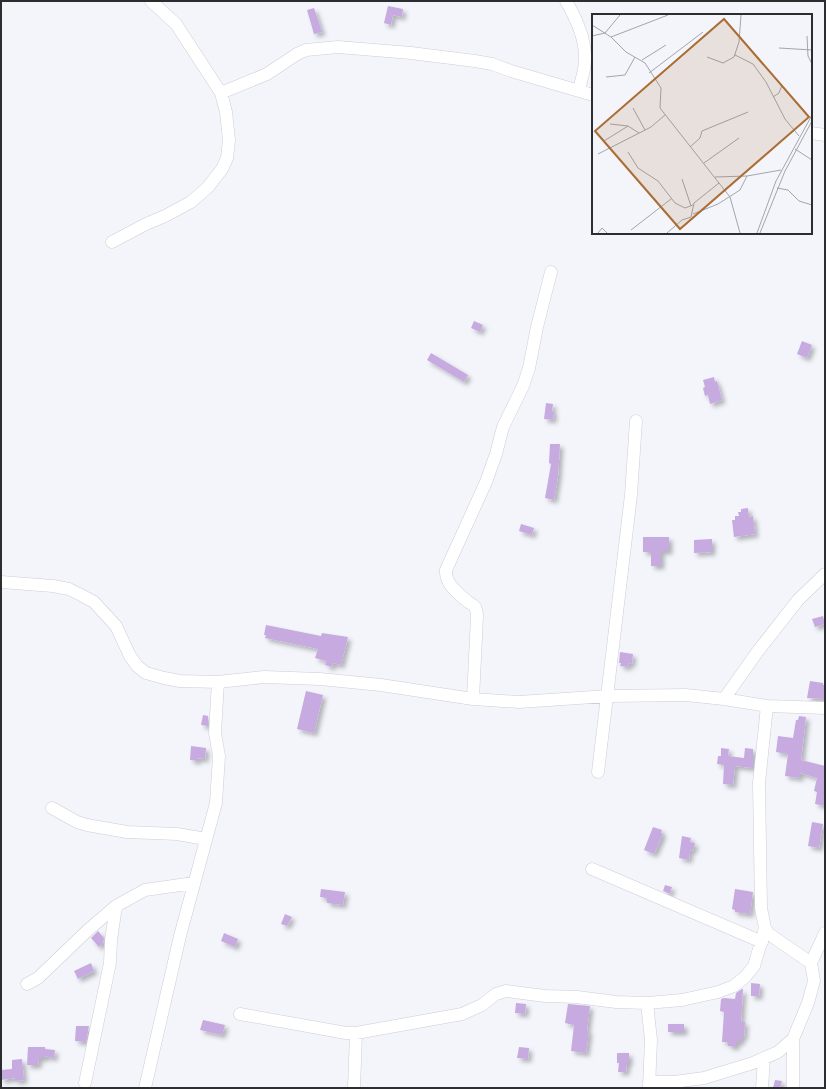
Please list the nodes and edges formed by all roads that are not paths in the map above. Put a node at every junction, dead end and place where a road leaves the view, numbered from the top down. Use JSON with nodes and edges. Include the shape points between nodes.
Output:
{"nodes":[{"id":1,"x":151,"y":1,"type":"edge"},
{"id":2,"x":566,"y":1,"type":"edge"},
{"id":3,"x":579,"y":90,"type":"junction"},
{"id":4,"x":221,"y":93,"type":"junction"},
{"id":5,"x":592,"y":95,"type":"edge"},
{"id":6,"x":812,"y":133,"type":"edge"},
{"id":7,"x":825,"y":135,"type":"edge"},
{"id":8,"x":112,"y":242,"type":"dead end"},
{"id":9,"x":552,"y":272,"type":"dead end"},
{"id":10,"x":636,"y":420,"type":"dead end"},
{"id":11,"x":825,"y":574,"type":"edge"},
{"id":12,"x":1,"y":582,"type":"edge"},
{"id":13,"x":218,"y":682,"type":"junction"},
{"id":14,"x":608,"y":696,"type":"junction"},
{"id":15,"x":473,"y":699,"type":"junction"},
{"id":16,"x":724,"y":699,"type":"junction"},
{"id":17,"x":767,"y":706,"type":"junction"},
{"id":18,"x":825,"y":708,"type":"edge"},
{"id":19,"x":598,"y":772,"type":"dead end"},
{"id":20,"x":52,"y":808,"type":"dead end"},
{"id":21,"x":206,"y":839,"type":"junction"},
{"id":22,"x":592,"y":869,"type":"dead end"},
{"id":23,"x":194,"y":883,"type":"junction"},
{"id":24,"x":116,"y":906,"type":"junction"},
{"id":25,"x":765,"y":928,"type":"junction"},
{"id":26,"x":825,"y":933,"type":"edge"},
{"id":27,"x":762,"y":942,"type":"junction"},
{"id":28,"x":811,"y":963,"type":"junction"},
{"id":29,"x":27,"y":984,"type":"dead end"},
{"id":30,"x":647,"y":1003,"type":"junction"},
{"id":31,"x":240,"y":1014,"type":"dead end"},
{"id":32,"x":356,"y":1033,"type":"junction"},
{"id":33,"x":793,"y":1039,"type":"junction"},
{"id":34,"x":764,"y":1058,"type":"junction"},
{"id":35,"x":85,"y":1083,"type":"dead end"},
{"id":36,"x":703,"y":1083,"type":"edge"},
{"id":37,"x":649,"y":1085,"type":"edge"},
{"id":38,"x":145,"y":1088,"type":"edge"},
{"id":39,"x":354,"y":1088,"type":"edge"},
{"id":40,"x":762,"y":1088,"type":"edge"},
{"id":41,"x":793,"y":1088,"type":"edge"}],
"edges":[{"from":1,"to":4,"type":"street","via":[[176,24]]},
{"from":2,"to":3,"type":"street","via":[[574,14],[584,42],[585,60]]},
{"from":3,"to":4,"type":"street","via":[[475,61],[338,48],[306,50],[267,74]]},
{"from":3,"to":5,"type":"street"},
{"from":4,"to":8,"type":"street","via":[[226,112],[228,140],[227,158],[222,169],[208,187],[191,202]]},
{"from":6,"to":7,"type":"street"},
{"from":9,"to":15,"type":"street","via":[[523,386],[503,427],[486,482],[446,570],[449,585],[474,606],[476,611]]},
{"from":10,"to":14,"type":"street","via":[[631,496]]},
{"from":11,"to":16,"type":"street","via":[[798,600]]},
{"from":12,"to":13,"type":"street","via":[[68,589],[94,602],[116,626],[130,656],[146,673],[180,681]]},
{"from":13,"to":15,"type":"street","via":[[264,677],[320,679]]},
{"from":13,"to":21,"type":"street","via":[[215,733],[220,756],[216,803]]},
{"from":14,"to":15,"type":"street","via":[[519,702]]},
{"from":14,"to":16,"type":"street","via":[[686,695]]},
{"from":14,"to":19,"type":"street"},
{"from":16,"to":17,"type":"street"},
{"from":17,"to":18,"type":"street"},
{"from":17,"to":25,"type":"street","via":[[758,783],[762,908]]},
{"from":20,"to":21,"type":"street","via":[[87,825],[127,832],[176,834]]},
{"from":21,"to":23,"type":"street"},
{"from":22,"to":27,"type":"street"},
{"from":23,"to":24,"type":"street","via":[[145,890]]},
{"from":23,"to":38,"type":"street"},
{"from":24,"to":29,"type":"street","via":[[38,978]]},
{"from":24,"to":35,"type":"street","via":[[110,963]]},
{"from":25,"to":27,"type":"street"},
{"from":25,"to":28,"type":"street","via":[[776,940]]},
{"from":26,"to":28,"type":"street"},
{"from":27,"to":30,"type":"street","via":[[754,966],[734,986],[682,1000]]},
{"from":28,"to":33,"type":"street","via":[[814,981]]},
{"from":30,"to":32,"type":"street","via":[[545,996],[506,990],[462,1014]]},
{"from":30,"to":37,"type":"street","via":[[651,1040]]},
{"from":31,"to":32,"type":"street"},
{"from":32,"to":39,"type":"street"},
{"from":33,"to":34,"type":"street","via":[[778,1052]]},
{"from":33,"to":41,"type":"street"},
{"from":34,"to":36,"type":"street"},
{"from":34,"to":40,"type":"street"},
{"from":36,"to":37,"type":"street","via":[[674,1082]]}]}
